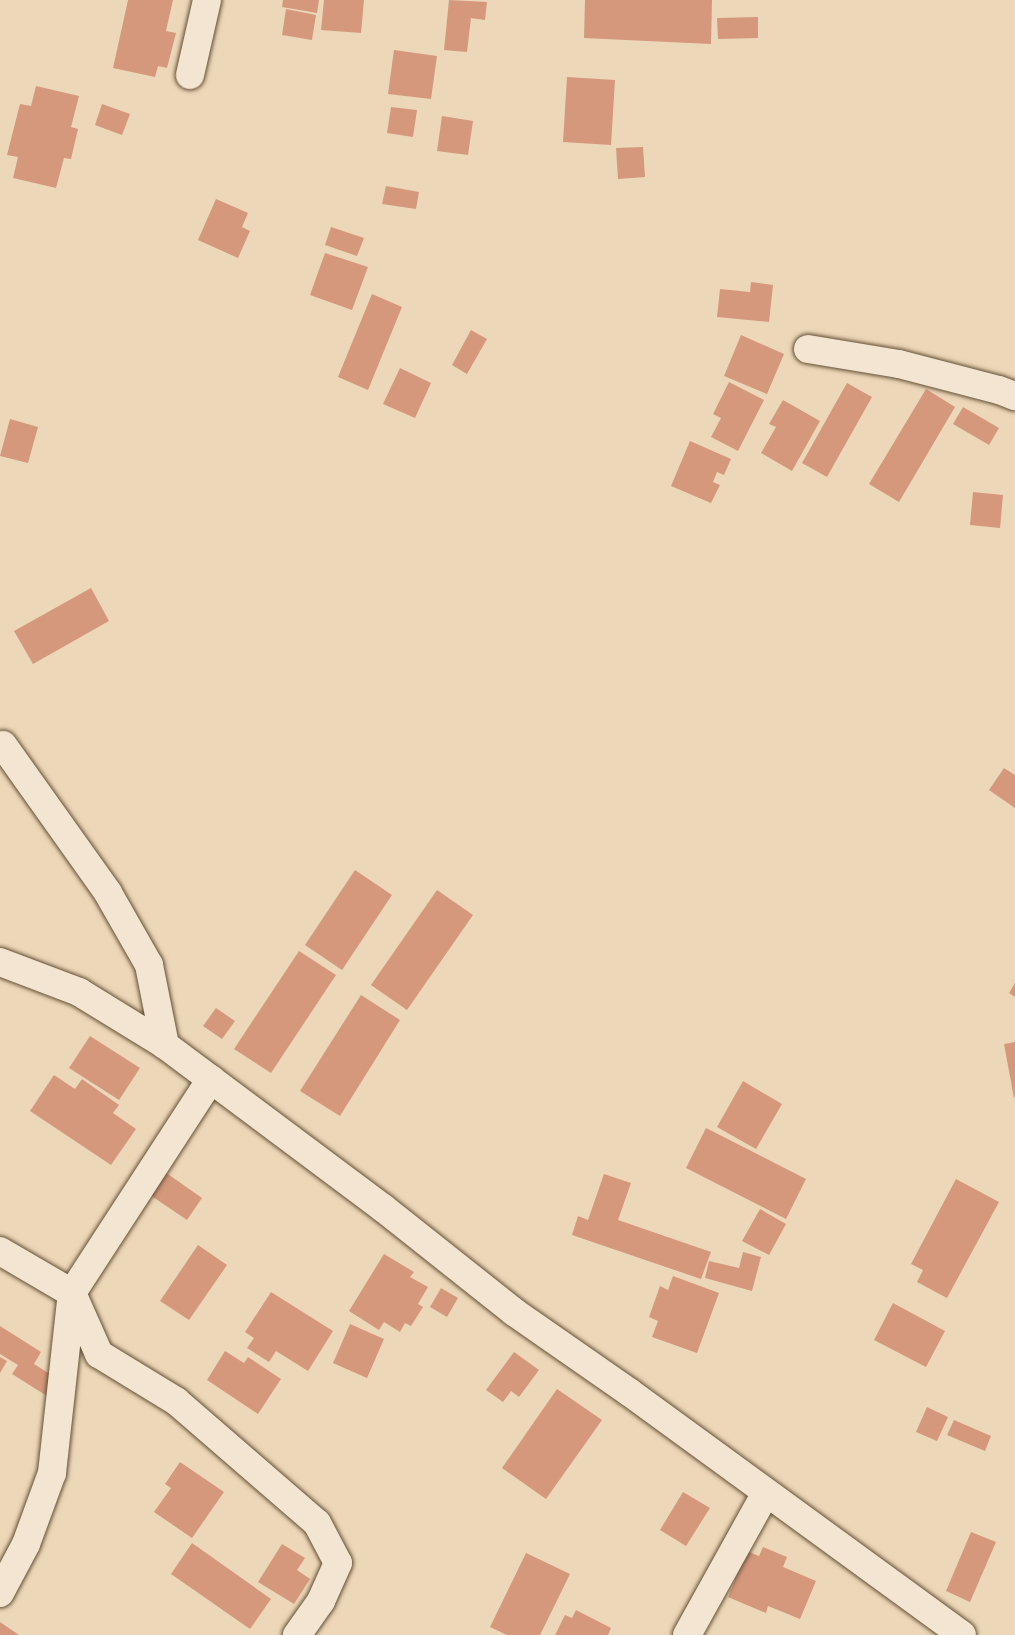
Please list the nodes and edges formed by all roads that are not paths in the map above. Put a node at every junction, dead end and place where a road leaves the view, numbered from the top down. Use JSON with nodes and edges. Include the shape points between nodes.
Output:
{"nodes":[{"id":1,"x":207,"y":0,"type":"edge"},
{"id":2,"x":190,"y":75,"type":"dead end"},
{"id":3,"x":808,"y":349,"type":"dead end"},
{"id":4,"x":1015,"y":396,"type":"edge"},
{"id":5,"x":3,"y":745,"type":"dead end"},
{"id":6,"x":0,"y":962,"type":"edge"},
{"id":7,"x":165,"y":1045,"type":"junction"},
{"id":8,"x":211,"y":1079,"type":"junction"},
{"id":9,"x":0,"y":1251,"type":"edge"},
{"id":10,"x":72,"y":1293,"type":"junction"},
{"id":11,"x":765,"y":1494,"type":"junction"},
{"id":12,"x":0,"y":1593,"type":"edge"},
{"id":13,"x":297,"y":1635,"type":"edge"},
{"id":14,"x":687,"y":1635,"type":"edge"},
{"id":15,"x":962,"y":1635,"type":"edge"}],
"edges":[{"from":1,"to":2,"type":"street"},
{"from":3,"to":4,"type":"street","via":[[899,364]]},
{"from":5,"to":7,"type":"street","via":[[108,894],[149,964]]},
{"from":6,"to":7,"type":"street","via":[[79,992]]},
{"from":7,"to":8,"type":"street"},
{"from":8,"to":10,"type":"street"},
{"from":8,"to":11,"type":"street","via":[[514,1312]]},
{"from":9,"to":10,"type":"street"},
{"from":10,"to":12,"type":"street","via":[[52,1473],[26,1544]]},
{"from":10,"to":13,"type":"street","via":[[99,1354],[176,1401],[317,1523],[338,1563],[321,1601]]},
{"from":11,"to":14,"type":"street"},
{"from":11,"to":15,"type":"street"}]}
